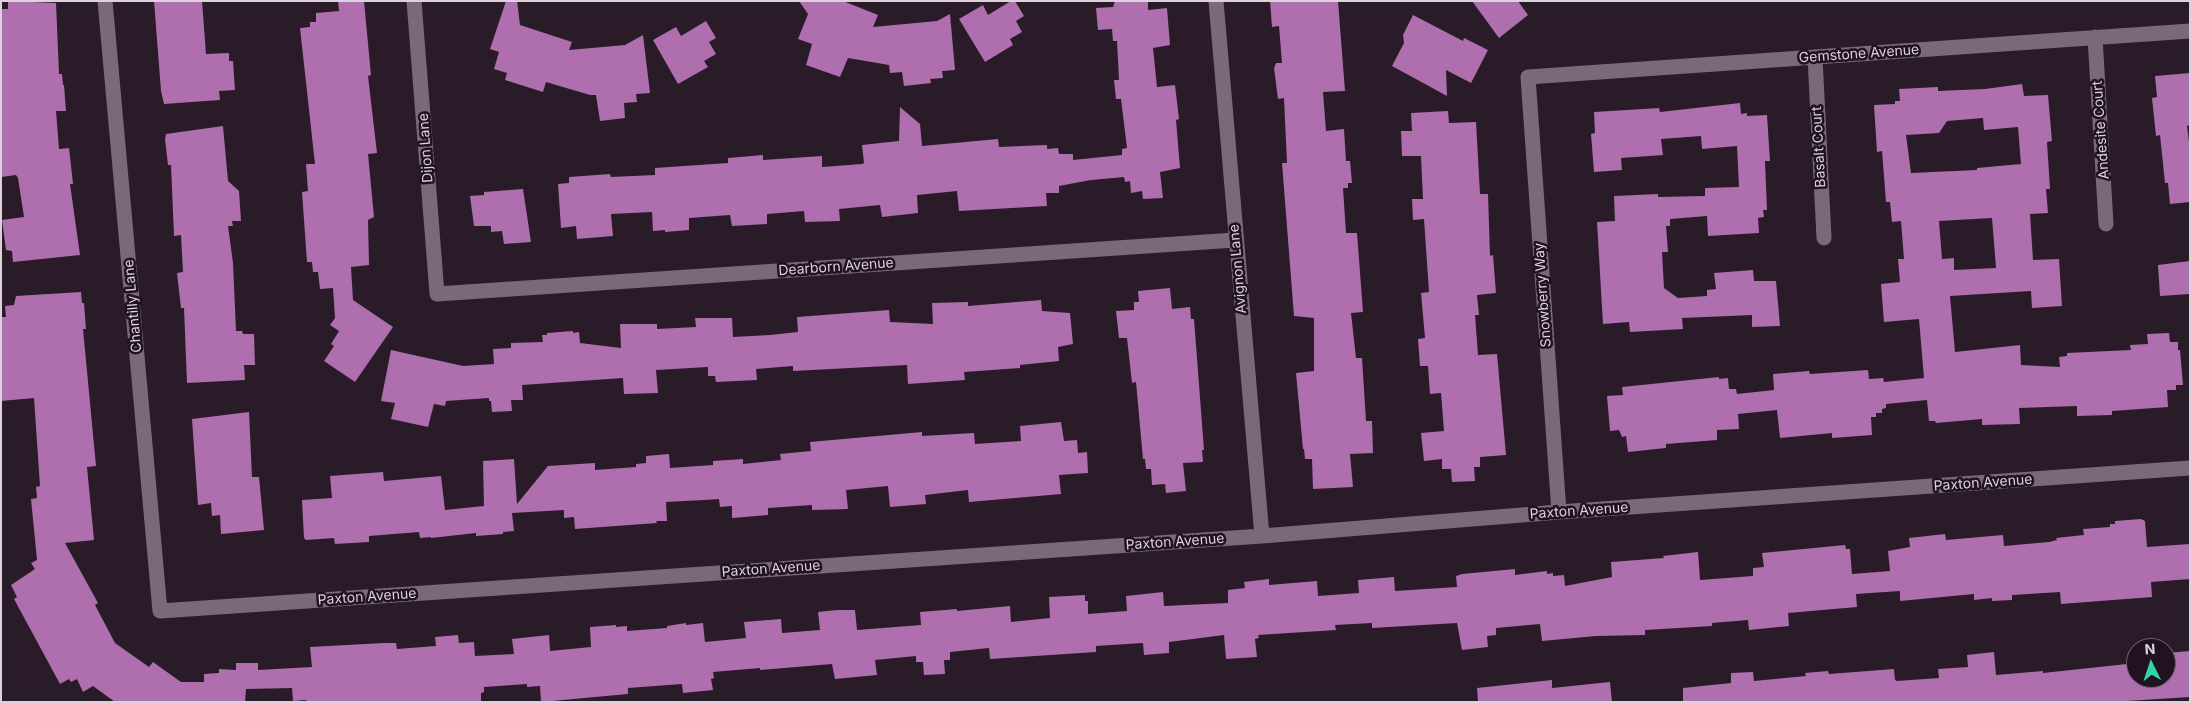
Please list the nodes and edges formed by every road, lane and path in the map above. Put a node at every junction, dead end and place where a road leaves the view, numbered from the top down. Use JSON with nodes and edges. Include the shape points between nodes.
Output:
{"nodes":[{"id":1,"x":105,"y":1,"type":"edge"},
{"id":2,"x":414,"y":1,"type":"edge"},
{"id":3,"x":1216,"y":1,"type":"edge"},
{"id":4,"x":2190,"y":31,"type":"edge"},
{"id":5,"x":2095,"y":37,"type":"junction"},
{"id":6,"x":1815,"y":57,"type":"junction"},
{"id":7,"x":1528,"y":77,"type":"joint"},
{"id":8,"x":2106,"y":224,"type":"dead end"},
{"id":9,"x":1824,"y":238,"type":"dead end"},
{"id":10,"x":1235,"y":240,"type":"junction"},
{"id":11,"x":437,"y":294,"type":"joint"},
{"id":12,"x":2190,"y":468,"type":"edge"},
{"id":13,"x":1559,"y":512,"type":"junction"},
{"id":14,"x":1262,"y":536,"type":"junction"},
{"id":15,"x":160,"y":612,"type":"joint"}],
"edges":[{"from":1,"to":15,"type":"street","name":"Chantilly Lane"},
{"from":2,"to":11,"type":"street","name":"Dijon Lane"},
{"from":3,"to":10,"type":"street","name":"Avignon Lane"},
{"from":4,"to":5,"type":"street","name":"Gemstone Avenue"},
{"from":5,"to":6,"type":"street","name":"Gemstone Avenue"},
{"from":5,"to":8,"type":"street","name":"Andesite Court"},
{"from":6,"to":7,"type":"street","name":"Gemstone Avenue"},
{"from":6,"to":9,"type":"street","name":"Basalt Court"},
{"from":7,"to":13,"type":"street","name":"Snowberry Way"},
{"from":10,"to":11,"type":"street","name":"Dearborn Avenue"},
{"from":10,"to":14,"type":"street","name":"Avignon Lane"},
{"from":12,"to":13,"type":"street","name":"Paxton Avenue"},
{"from":13,"to":14,"type":"street","name":"Paxton Avenue"},
{"from":14,"to":15,"type":"street","name":"Paxton Avenue"}]}
